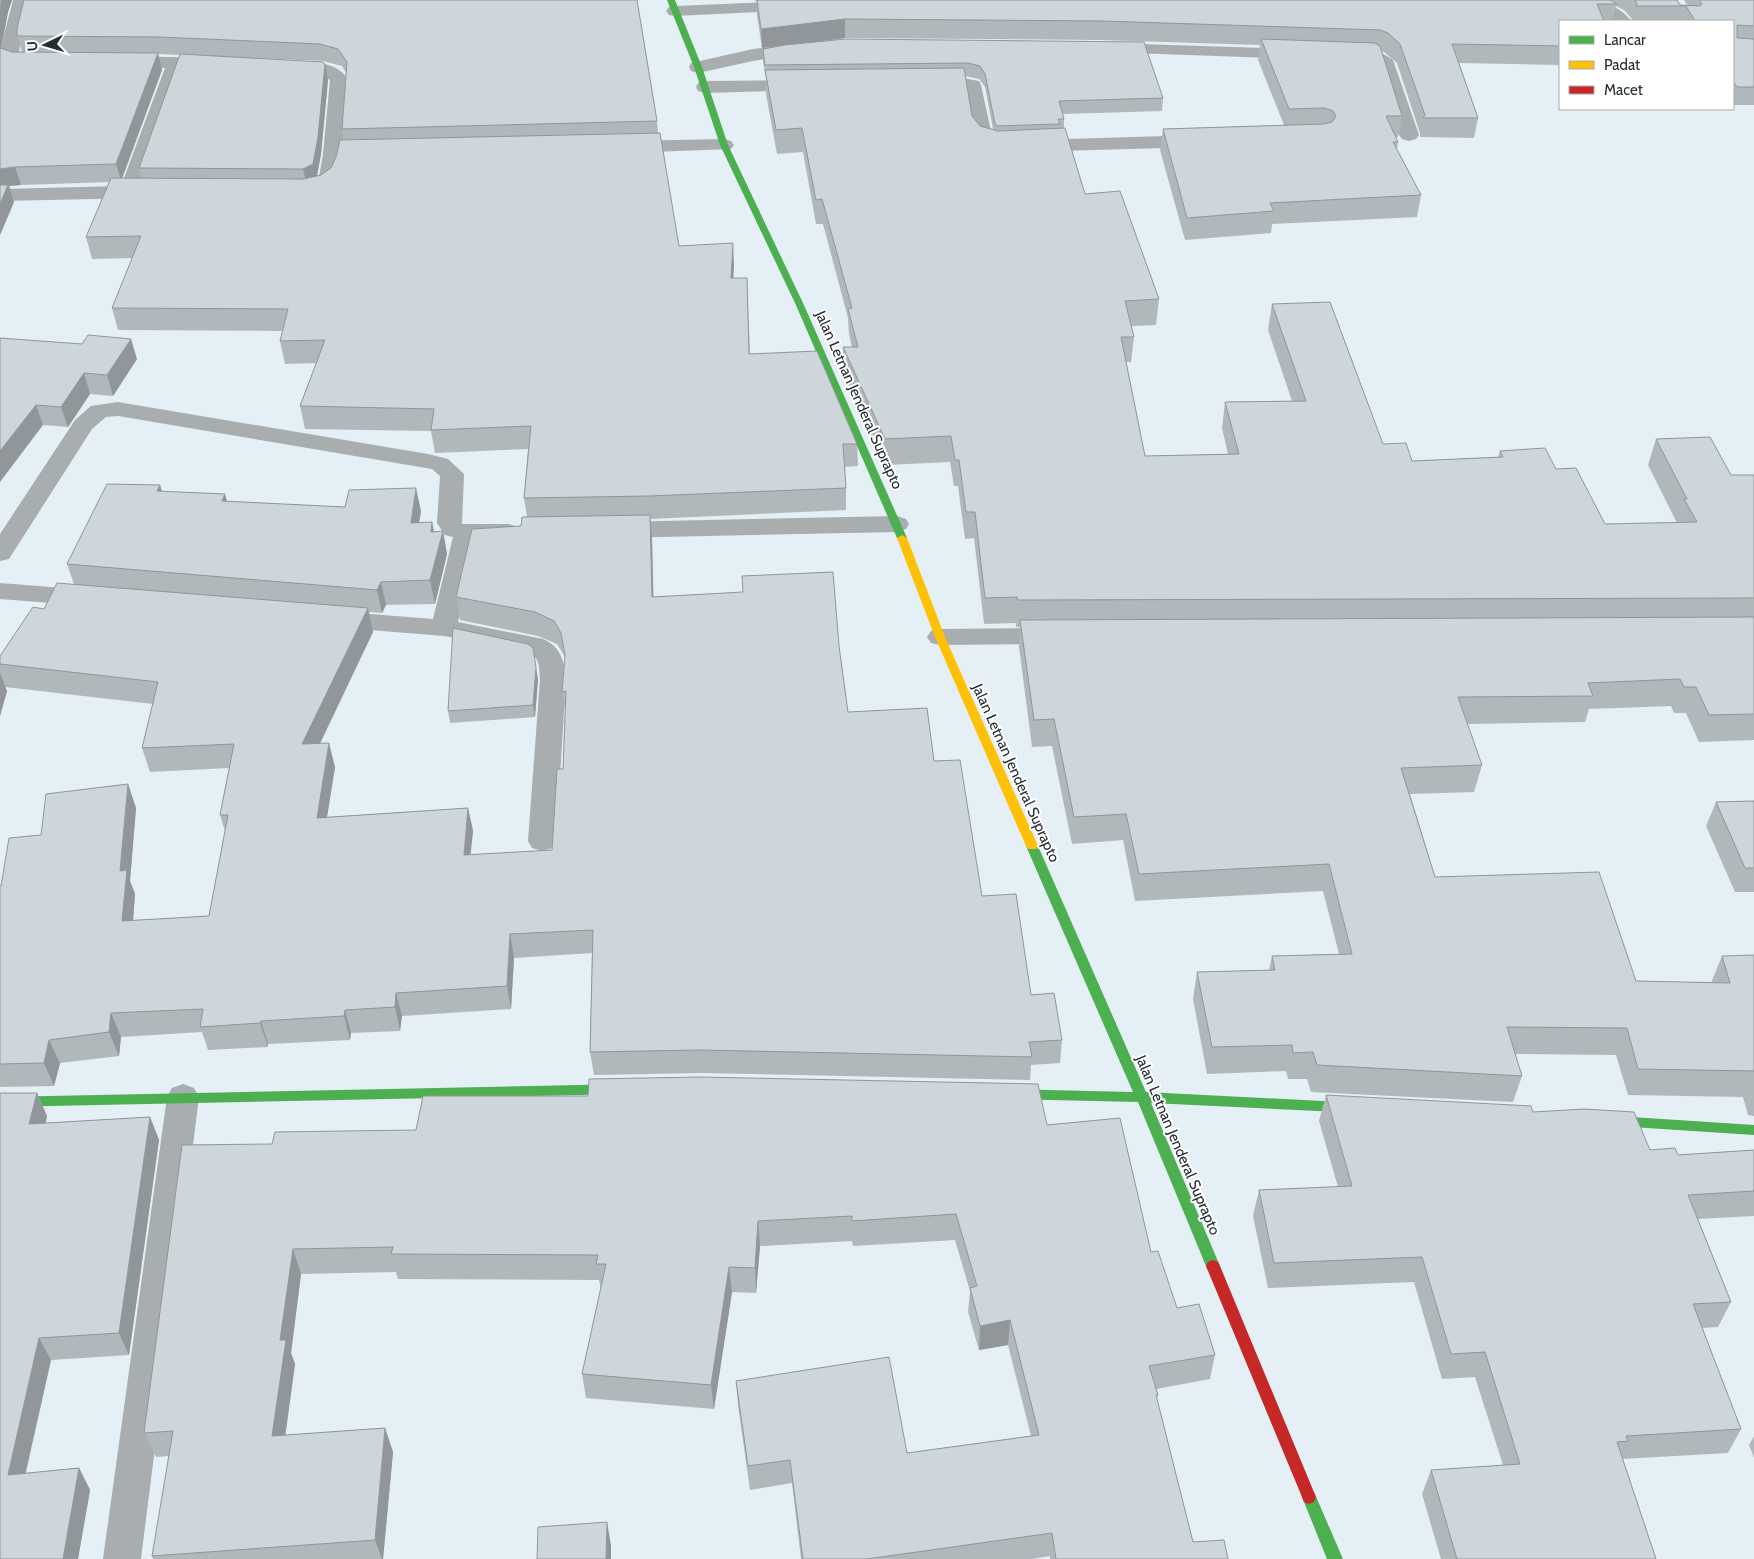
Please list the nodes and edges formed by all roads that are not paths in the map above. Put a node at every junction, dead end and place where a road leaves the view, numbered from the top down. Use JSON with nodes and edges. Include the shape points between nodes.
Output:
{"nodes":[{"id":1,"x":22,"y":0,"type":"edge"},
{"id":2,"x":1558,"y":4,"type":"edge"},
{"id":3,"x":673,"y":5,"type":"edge"},
{"id":4,"x":811,"y":6,"type":"edge"},
{"id":5,"x":1621,"y":20,"type":"edge"},
{"id":6,"x":820,"y":47,"type":"edge"},
{"id":7,"x":1091,"y":47,"type":"edge"},
{"id":8,"x":1318,"y":54,"type":"edge"},
{"id":9,"x":1337,"y":55,"type":"edge"},
{"id":10,"x":60,"y":62,"type":"edge"},
{"id":11,"x":106,"y":62,"type":"edge"},
{"id":12,"x":176,"y":63,"type":"junction"},
{"id":13,"x":235,"y":65,"type":"edge"},
{"id":14,"x":274,"y":67,"type":"edge"},
{"id":15,"x":698,"y":67,"type":"junction"},
{"id":16,"x":908,"y":84,"type":"edge"},
{"id":17,"x":821,"y":85,"type":"edge"},
{"id":18,"x":704,"y":87,"type":"junction"},
{"id":19,"x":1409,"y":135,"type":"dead end"},
{"id":20,"x":1214,"y":141,"type":"edge"},
{"id":21,"x":724,"y":144,"type":"junction"},
{"id":22,"x":606,"y":147,"type":"edge"},
{"id":23,"x":391,"y":152,"type":"edge"},
{"id":24,"x":333,"y":154,"type":"junction"},
{"id":25,"x":128,"y":192,"type":"junction"},
{"id":26,"x":168,"y":192,"type":"edge"},
{"id":27,"x":287,"y":192,"type":"edge"},
{"id":28,"x":0,"y":195,"type":"edge"},
{"id":29,"x":897,"y":524,"type":"junction"},
{"id":30,"x":593,"y":530,"type":"edge"},
{"id":31,"x":534,"y":531,"type":"edge"},
{"id":32,"x":466,"y":532,"type":"junction"},
{"id":33,"x":0,"y":553,"type":"edge"},
{"id":34,"x":0,"y":591,"type":"edge"},
{"id":35,"x":110,"y":600,"type":"edge"},
{"id":36,"x":307,"y":617,"type":"edge"},
{"id":37,"x":444,"y":628,"type":"junction"},
{"id":38,"x":940,"y":636,"type":"junction"},
{"id":39,"x":1079,"y":636,"type":"edge"},
{"id":40,"x":542,"y":841,"type":"dead end"},
{"id":41,"x":634,"y":1089,"type":"edge"},
{"id":42,"x":992,"y":1094,"type":"edge"},
{"id":43,"x":183,"y":1097,"type":"junction"},
{"id":44,"x":1142,"y":1097,"type":"junction"},
{"id":45,"x":0,"y":1102,"type":"edge"},
{"id":46,"x":1368,"y":1108,"type":"edge"},
{"id":47,"x":1594,"y":1120,"type":"edge"},
{"id":48,"x":1754,"y":1130,"type":"edge"},
{"id":49,"x":122,"y":1559,"type":"edge"},
{"id":50,"x":1335,"y":1559,"type":"edge"}],
"edges":[{"from":1,"to":10,"type":"street","via":[[10,58]]},
{"from":2,"to":5,"type":"street","via":[[1606,8]]},
{"from":3,"to":4,"type":"street"},
{"from":3,"to":15,"type":"main road","name":"Jalan Letnan Jenderal Suprapto"},
{"from":6,"to":15,"type":"street"},
{"from":7,"to":8,"type":"street"},
{"from":9,"to":19,"type":"street","via":[[1377,57],[1386,64]]},
{"from":11,"to":12,"type":"street"},
{"from":12,"to":13,"type":"street"},
{"from":12,"to":25,"type":"street"},
{"from":14,"to":24,"type":"street","via":[[323,69],[334,72],[339,79]]},
{"from":15,"to":18,"type":"main road","name":"Jalan Letnan Jenderal Suprapto"},
{"from":16,"to":20,"type":"street","via":[[972,85],[983,140],[991,147]]},
{"from":17,"to":18,"type":"street"},
{"from":18,"to":21,"type":"main road","name":"Jalan Letnan Jenderal Suprapto"},
{"from":21,"to":22,"type":"street"},
{"from":21,"to":29,"type":"main road","name":"Jalan Letnan Jenderal Suprapto"},
{"from":23,"to":24,"type":"street"},
{"from":24,"to":27,"type":"street","via":[[328,185],[324,189]]},
{"from":25,"to":26,"type":"street"},
{"from":25,"to":28,"type":"street"},
{"from":29,"to":30,"type":"street"},
{"from":29,"to":38,"type":"main road","name":"Jalan Letnan Jenderal Suprapto"},
{"from":31,"to":32,"type":"street"},
{"from":32,"to":33,"type":"street","via":[[454,530],[449,523],[452,474],[440,464],[118,409],[99,411],[83,425]]},
{"from":32,"to":37,"type":"street"},
{"from":34,"to":35,"type":"street"},
{"from":36,"to":37,"type":"street"},
{"from":37,"to":40,"type":"street","via":[[534,645],[551,656],[553,679]]},
{"from":38,"to":39,"type":"street"},
{"from":38,"to":44,"type":"main road","name":"Jalan Letnan Jenderal Suprapto"},
{"from":41,"to":43,"type":"main road"},
{"from":42,"to":44,"type":"main road"},
{"from":43,"to":45,"type":"main road"},
{"from":43,"to":49,"type":"street"},
{"from":44,"to":46,"type":"main road"},
{"from":44,"to":50,"type":"main road","name":"Jalan Letnan Jenderal Suprapto"},
{"from":47,"to":48,"type":"main road"}]}
